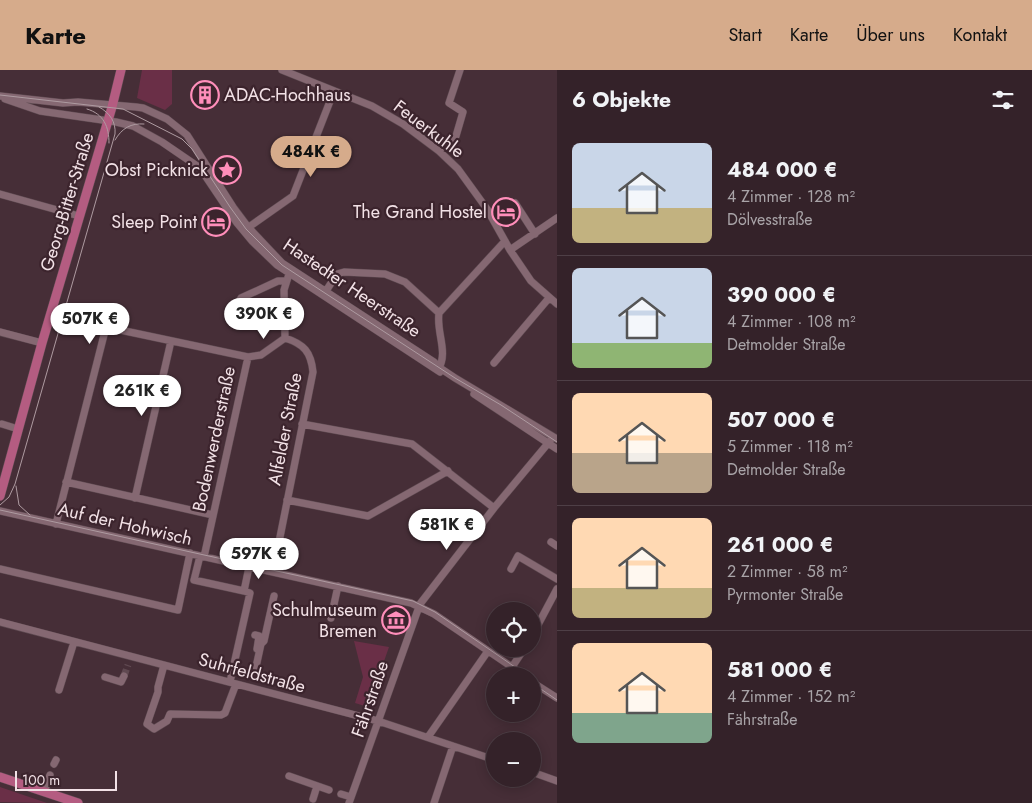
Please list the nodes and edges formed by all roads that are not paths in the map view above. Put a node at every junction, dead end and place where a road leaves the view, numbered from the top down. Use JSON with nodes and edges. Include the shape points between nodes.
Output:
{"nodes":[{"id":1,"x":121,"y":70,"type":"edge"},
{"id":2,"x":282,"y":70,"type":"edge"},
{"id":3,"x":460,"y":70,"type":"edge"},
{"id":4,"x":334,"y":91,"type":"junction"},
{"id":5,"x":0,"y":96,"type":"edge"},
{"id":6,"x":113,"y":105,"type":"junction"},
{"id":7,"x":108,"y":120,"type":"junction"},
{"id":8,"x":439,"y":151,"type":"junction"},
{"id":9,"x":0,"y":194,"type":"edge"},
{"id":10,"x":515,"y":203,"type":"dead end"},
{"id":11,"x":79,"y":216,"type":"junction"},
{"id":12,"x":557,"y":218,"type":"edge"},
{"id":13,"x":246,"y":229,"type":"junction"},
{"id":14,"x":535,"y":234,"type":"junction"},
{"id":15,"x":505,"y":241,"type":"junction"},
{"id":16,"x":510,"y":250,"type":"junction"},
{"id":17,"x":288,"y":278,"type":"junction"},
{"id":18,"x":324,"y":294,"type":"junction"},
{"id":19,"x":549,"y":298,"type":"junction"},
{"id":20,"x":557,"y":304,"type":"edge"},
{"id":21,"x":236,"y":308,"type":"dead end"},
{"id":22,"x":439,"y":313,"type":"junction"},
{"id":23,"x":0,"y":332,"type":"edge"},
{"id":24,"x":285,"y":338,"type":"junction"},
{"id":25,"x":171,"y":341,"type":"junction"},
{"id":26,"x":42,"y":343,"type":"junction"},
{"id":27,"x":248,"y":357,"type":"junction"},
{"id":28,"x":494,"y":362,"type":"dead end"},
{"id":29,"x":439,"y":370,"type":"junction"},
{"id":30,"x":2,"y":424,"type":"dead end"},
{"id":31,"x":302,"y":424,"type":"junction"},
{"id":32,"x":18,"y":429,"type":"junction"},
{"id":33,"x":553,"y":439,"type":"edge"},
{"id":34,"x":557,"y":449,"type":"edge"},
{"id":35,"x":448,"y":471,"type":"junction"},
{"id":36,"x":66,"y":482,"type":"junction"},
{"id":37,"x":0,"y":496,"type":"edge"},
{"id":38,"x":134,"y":498,"type":"junction"},
{"id":39,"x":287,"y":500,"type":"junction"},
{"id":40,"x":494,"y":508,"type":"junction"},
{"id":41,"x":0,"y":511,"type":"edge"},
{"id":42,"x":213,"y":515,"type":"junction"},
{"id":43,"x":56,"y":524,"type":"junction"},
{"id":44,"x":190,"y":553,"type":"junction"},
{"id":45,"x":202,"y":556,"type":"junction"},
{"id":46,"x":249,"y":566,"type":"junction"},
{"id":47,"x":0,"y":569,"type":"edge"},
{"id":48,"x":511,"y":569,"type":"dead end"},
{"id":49,"x":272,"y":572,"type":"junction"},
{"id":50,"x":557,"y":579,"type":"edge"},
{"id":51,"x":338,"y":586,"type":"junction"},
{"id":52,"x":557,"y":589,"type":"edge"},
{"id":53,"x":244,"y":591,"type":"junction"},
{"id":54,"x":274,"y":596,"type":"dead end"},
{"id":55,"x":420,"y":606,"type":"junction"},
{"id":56,"x":331,"y":618,"type":"dead end"},
{"id":57,"x":541,"y":619,"type":"edge"},
{"id":58,"x":0,"y":622,"type":"edge"},
{"id":59,"x":255,"y":635,"type":"dead end"},
{"id":60,"x":74,"y":642,"type":"junction"},
{"id":61,"x":486,"y":650,"type":"edge"},
{"id":62,"x":486,"y":654,"type":"edge"},
{"id":63,"x":131,"y":656,"type":"junction"},
{"id":64,"x":497,"y":657,"type":"edge"},
{"id":65,"x":519,"y":657,"type":"edge"},
{"id":66,"x":128,"y":665,"type":"tunnel mouth"},
{"id":67,"x":164,"y":665,"type":"junction"},
{"id":68,"x":512,"y":667,"type":"joint"},
{"id":69,"x":124,"y":676,"type":"dead end"},
{"id":70,"x":106,"y":677,"type":"dead end"},
{"id":71,"x":233,"y":683,"type":"junction"},
{"id":72,"x":541,"y":688,"type":"edge"},
{"id":73,"x":59,"y":690,"type":"dead end"},
{"id":74,"x":557,"y":698,"type":"edge"},
{"id":75,"x":378,"y":721,"type":"junction"},
{"id":76,"x":428,"y":737,"type":"junction"},
{"id":77,"x":454,"y":746,"type":"junction"},
{"id":78,"x":486,"y":757,"type":"edge"},
{"id":79,"x":50,"y":775,"type":"dead end"},
{"id":80,"x":541,"y":775,"type":"edge"},
{"id":81,"x":289,"y":776,"type":"dead end"},
{"id":82,"x":0,"y":777,"type":"edge"},
{"id":83,"x":557,"y":781,"type":"edge"},
{"id":84,"x":318,"y":786,"type":"junction"},
{"id":85,"x":329,"y":790,"type":"dead end"},
{"id":86,"x":44,"y":792,"type":"junction"},
{"id":87,"x":341,"y":794,"type":"dead end"},
{"id":88,"x":313,"y":799,"type":"dead end"},
{"id":89,"x":350,"y":800,"type":"edge"},
{"id":90,"x":78,"y":803,"type":"edge"},
{"id":91,"x":434,"y":803,"type":"edge"}],
"edges":[{"from":1,"to":6,"type":"main road","name":"Georg-Bitter-Straße"},
{"from":2,"to":4,"type":"street","name":"Feuerkuhle"},
{"from":3,"to":8,"type":"street","via":[[449,103],[463,112],[456,136]]},
{"from":4,"to":8,"type":"street","name":"Feuerkuhle","via":[[372,106]]},
{"from":4,"to":13,"type":"street","via":[[292,196]]},
{"from":5,"to":6,"type":"street","name":"Hastedter Heerstraße"},
{"from":5,"to":7,"type":"street","name":"Hastedter Heerstraße","via":[[40,111]]},
{"from":6,"to":7,"type":"main road","name":"Georg-Bitter-Straße"},
{"from":6,"to":13,"type":"street","name":"Hastedter Heerstraße","via":[[143,108],[180,129],[199,152]]},
{"from":7,"to":11,"type":"main road","name":"Georg-Bitter-Straße"},
{"from":7,"to":13,"type":"street","name":"Hastedter Heerstraße","via":[[133,126],[200,168]]},
{"from":8,"to":15,"type":"street","name":"Feuerkuhle","via":[[458,169],[482,201]]},
{"from":9,"to":11,"type":"street"},
{"from":10,"to":14,"type":"street"},
{"from":11,"to":26,"type":"main road","name":"Georg-Bitter-Straße"},
{"from":12,"to":14,"type":"street"},
{"from":13,"to":17,"type":"street","name":"Hastedter Heerstraße"},
{"from":13,"to":18,"type":"street","name":"Hastedter Heerstraße","via":[[282,263]]},
{"from":14,"to":16,"type":"street"},
{"from":15,"to":16,"type":"street","name":"Feuerkuhle"},
{"from":15,"to":22,"type":"street"},
{"from":16,"to":19,"type":"street","name":"Feuerkuhle","via":[[531,281]]},
{"from":17,"to":18,"type":"street","name":"Hastedter Heerstraße"},
{"from":17,"to":21,"type":"street","via":[[241,298]]},
{"from":17,"to":24,"type":"street","via":[[284,290]]},
{"from":18,"to":22,"type":"street","via":[[337,274],[385,274],[405,282]]},
{"from":18,"to":29,"type":"street","name":"Hastedter Heerstraße"},
{"from":19,"to":20,"type":"street","name":"Feuerkuhle"},
{"from":19,"to":28,"type":"street"},
{"from":22,"to":29,"type":"street","via":[[443,361]]},
{"from":23,"to":26,"type":"street"},
{"from":24,"to":27,"type":"street","via":[[261,355]]},
{"from":24,"to":31,"type":"street","name":"Alfelder Straße","via":[[297,342],[308,352],[312,363]]},
{"from":25,"to":27,"type":"street"},
{"from":25,"to":36,"type":"street","via":[[106,327]]},
{"from":25,"to":38,"type":"street"},
{"from":26,"to":32,"type":"main road","name":"Georg-Bitter-Straße"},
{"from":27,"to":42,"type":"street","name":"Bodenwerderstraße"},
{"from":29,"to":33,"type":"street","name":"Hastedter Heerstraße"},
{"from":30,"to":32,"type":"street"},
{"from":31,"to":35,"type":"street","via":[[412,444]]},
{"from":31,"to":39,"type":"street","name":"Alfelder Straße"},
{"from":32,"to":37,"type":"main road","name":"Georg-Bitter-Straße"},
{"from":33,"to":34,"type":"street","name":"Hastedter Heerstraße"},
{"from":33,"to":40,"type":"street","name":"Fährstraße"},
{"from":35,"to":39,"type":"street","via":[[368,516]]},
{"from":35,"to":40,"type":"street"},
{"from":36,"to":38,"type":"street"},
{"from":36,"to":43,"type":"street"},
{"from":38,"to":42,"type":"street"},
{"from":39,"to":49,"type":"street","name":"Alfelder Straße"},
{"from":40,"to":55,"type":"street","name":"Fährstraße"},
{"from":41,"to":43,"type":"street","name":"Auf der Hohwisch"},
{"from":42,"to":45,"type":"street","name":"Bodenwerderstraße"},
{"from":43,"to":44,"type":"street","name":"Auf der Hohwisch"},
{"from":44,"to":45,"type":"street","name":"Auf der Hohwisch"},
{"from":44,"to":47,"type":"street","via":[[178,610]]},
{"from":45,"to":46,"type":"street","name":"Auf der Hohwisch"},
{"from":45,"to":53,"type":"street","name":"Bodenwerderstraße","via":[[194,580]]},
{"from":46,"to":49,"type":"street","name":"Auf der Hohwisch"},
{"from":46,"to":53,"type":"street"},
{"from":48,"to":50,"type":"street","via":[[518,556]]},
{"from":49,"to":51,"type":"street","name":"Auf der Hohwisch"},
{"from":51,"to":55,"type":"street","name":"Auf der Hohwisch"},
{"from":51,"to":56,"type":"street"},
{"from":52,"to":57,"type":"street"},
{"from":53,"to":71,"type":"street","via":[[250,593]]},
{"from":54,"to":59,"type":"street","via":[[255,667],[259,636]]},
{"from":55,"to":61,"type":"street","name":"Auf der Hohwisch"},
{"from":55,"to":75,"type":"street","name":"Fährstraße"},
{"from":58,"to":60,"type":"street","name":"Suhrfeldstraße"},
{"from":60,"to":63,"type":"street","name":"Suhrfeldstraße"},
{"from":60,"to":73,"type":"street"},
{"from":62,"to":76,"type":"street"},
{"from":63,"to":66,"type":"street"},
{"from":63,"to":67,"type":"street","name":"Suhrfeldstraße"},
{"from":64,"to":68,"type":"street","name":"Auf der Hohwisch"},
{"from":65,"to":68,"type":"street"},
{"from":67,"to":71,"type":"street","name":"Suhrfeldstraße"},
{"from":67,"to":71,"type":"street","via":[[147,724],[154,729],[167,721],[170,714],[225,713]]},
{"from":69,"to":70,"type":"street","via":[[120,682]]},
{"from":71,"to":75,"type":"street","name":"Suhrfeldstraße"},
{"from":72,"to":74,"type":"street"},
{"from":75,"to":76,"type":"street","name":"Suhrfeldstraße"},
{"from":75,"to":89,"type":"street","name":"Fährstraße"},
{"from":76,"to":77,"type":"street","name":"Suhrfeldstraße"},
{"from":77,"to":78,"type":"street","name":"Suhrfeldstraße"},
{"from":77,"to":91,"type":"street"},
{"from":79,"to":86,"type":"street"},
{"from":80,"to":83,"type":"street"},
{"from":81,"to":84,"type":"street"},
{"from":82,"to":86,"type":"main road"},
{"from":84,"to":85,"type":"street"},
{"from":84,"to":88,"type":"street"},
{"from":86,"to":90,"type":"main road"},
{"from":87,"to":89,"type":"street"}]}
